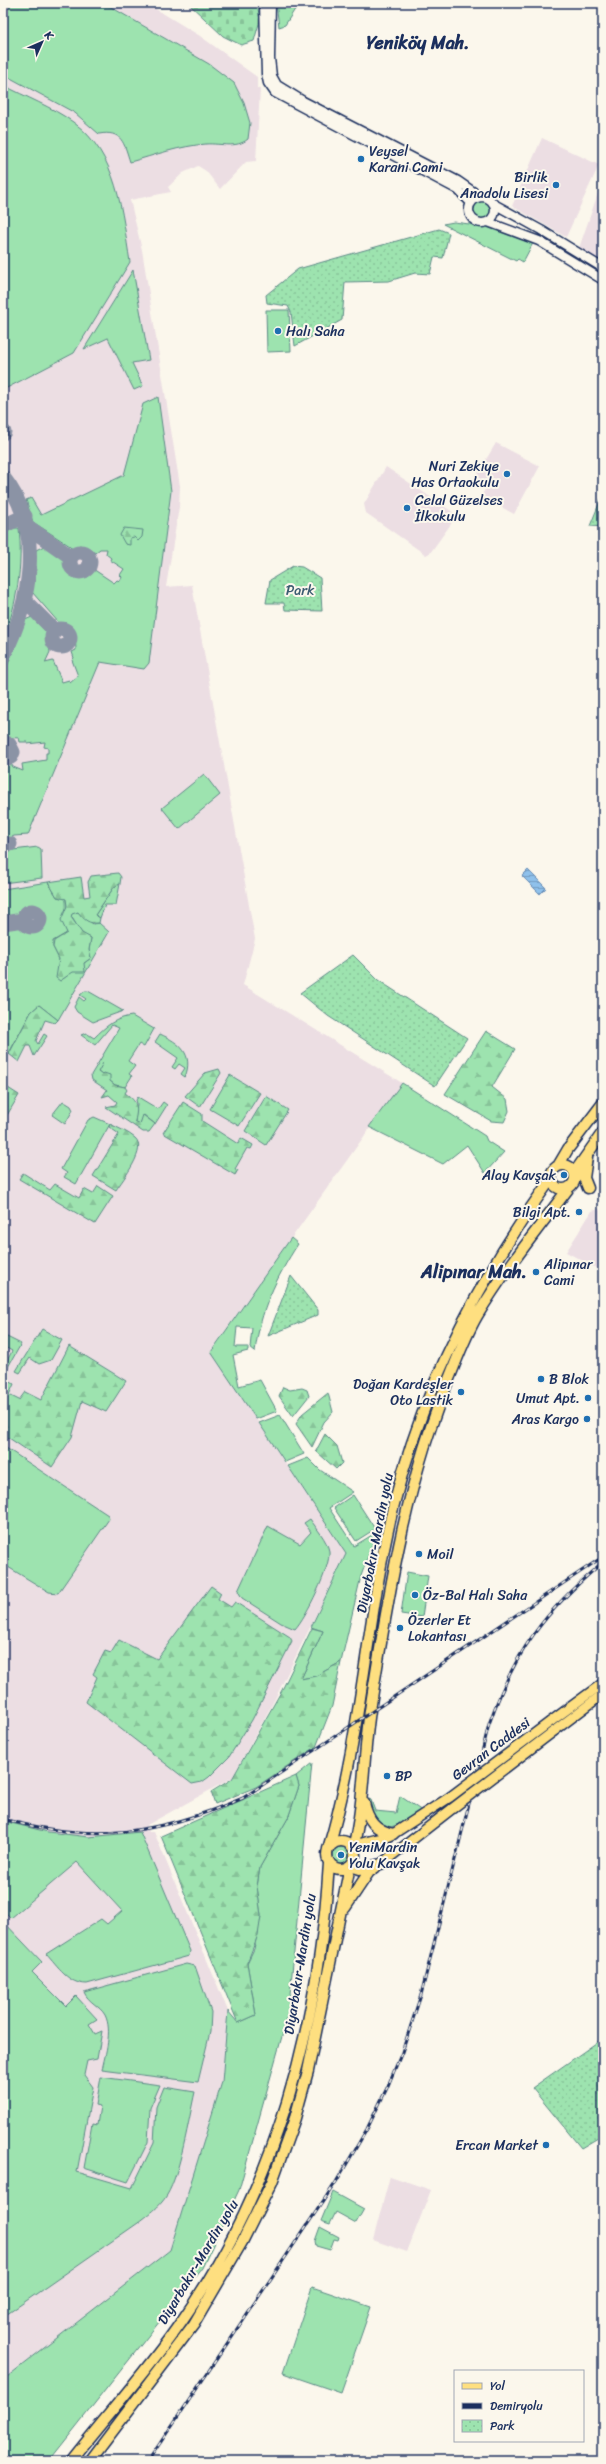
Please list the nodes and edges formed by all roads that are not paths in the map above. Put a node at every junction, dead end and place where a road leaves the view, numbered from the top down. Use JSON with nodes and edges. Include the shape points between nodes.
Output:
{"nodes":[{"id":1,"x":264,"y":3,"type":"edge"},
{"id":2,"x":271,"y":3,"type":"edge"},
{"id":3,"x":481,"y":197,"type":"junction"},
{"id":4,"x":471,"y":203,"type":"junction"},
{"id":5,"x":494,"y":204,"type":"junction"},
{"id":6,"x":488,"y":222,"type":"junction"},
{"id":7,"x":603,"y":268,"type":"edge"},
{"id":8,"x":603,"y":280,"type":"edge"},
{"id":9,"x":603,"y":1103,"type":"edge"},
{"id":10,"x":603,"y":1132,"type":"edge"},
{"id":11,"x":587,"y":1155,"type":"junction"},
{"id":12,"x":558,"y":1166,"type":"junction"},
{"id":13,"x":574,"y":1173,"type":"junction"},
{"id":14,"x":551,"y":1179,"type":"junction"},
{"id":15,"x":588,"y":1188,"type":"dead end"},
{"id":16,"x":568,"y":1189,"type":"junction"},
{"id":17,"x":603,"y":1683,"type":"edge"},
{"id":18,"x":603,"y":1694,"type":"edge"},
{"id":19,"x":552,"y":1727,"type":"junction"},
{"id":20,"x":362,"y":1795,"type":"junction"},
{"id":21,"x":393,"y":1834,"type":"junction"},
{"id":22,"x":353,"y":1848,"type":"junction"},
{"id":23,"x":328,"y":1849,"type":"junction"},
{"id":24,"x":329,"y":1862,"type":"junction"},
{"id":25,"x":381,"y":1864,"type":"junction"},
{"id":26,"x":350,"y":1866,"type":"junction"},
{"id":27,"x":341,"y":1915,"type":"junction"},
{"id":28,"x":71,"y":2461,"type":"edge"},
{"id":29,"x":90,"y":2461,"type":"edge"}],
"edges":[{"from":1,"to":4,"type":"main road","via":[[266,74],[268,83],[275,93],[458,190]]},
{"from":2,"to":3,"type":"main road","via":[[270,58],[272,76],[277,85],[458,181]]},
{"from":3,"to":4,"type":"main road"},
{"from":3,"to":5,"type":"main road","via":[[488,198]]},
{"from":4,"to":6,"type":"main road","via":[[469,209],[472,218],[479,223]]},
{"from":5,"to":6,"type":"main road","via":[[494,216]]},
{"from":5,"to":7,"type":"main road"},
{"from":6,"to":8,"type":"main road","via":[[539,241]]},
{"from":9,"to":12,"type":"highway"},
{"from":10,"to":11,"type":"highway"},
{"from":11,"to":13,"type":"highway"},
{"from":11,"to":15,"type":"highway","via":[[584,1178]]},
{"from":12,"to":13,"type":"highway","via":[[567,1166]]},
{"from":12,"to":14,"type":"highway","via":[[552,1172]]},
{"from":13,"to":16,"type":"highway","via":[[575,1181]]},
{"from":14,"to":16,"type":"highway","via":[[557,1188]]},
{"from":14,"to":23,"type":"highway","name":"Diyarbakır-Mardin yolu","via":[[519,1223],[450,1344],[423,1409],[394,1505],[354,1730]]},
{"from":16,"to":20,"type":"highway","name":"Diyarbakır-Mardin yolu","via":[[520,1252],[477,1316],[433,1416],[406,1506],[389,1596],[370,1713]]},
{"from":17,"to":19,"type":"main road","name":"Gevran Caddesi"},
{"from":18,"to":19,"type":"main road"},
{"from":19,"to":21,"type":"main road","name":"Gevran Caddesi","bridge":true},
{"from":19,"to":25,"type":"main road","bridge":true},
{"from":20,"to":21,"type":"highway","via":[[367,1816],[375,1827]]},
{"from":20,"to":22,"type":"highway","name":"Diyarbakır-Mardin yolu"},
{"from":21,"to":22,"type":"highway","via":[[382,1840],[364,1841]]},
{"from":22,"to":23,"type":"highway","via":[[347,1842],[338,1841]]},
{"from":22,"to":26,"type":"highway","via":[[354,1858]]},
{"from":23,"to":24,"type":"highway"},
{"from":24,"to":26,"type":"highway","via":[[341,1869]]},
{"from":24,"to":28,"type":"highway","name":"Diyarbakır-Mardin yolu","via":[[308,2021],[284,2117],[259,2184],[232,2238],[182,2322]]},
{"from":25,"to":26,"type":"highway","via":[[360,1869]]},
{"from":25,"to":27,"type":"highway","via":[[369,1872]]},
{"from":26,"to":27,"type":"highway","name":"Diyarbakır-Mardin yolu"},
{"from":27,"to":29,"type":"highway","name":"Diyarbakır-Mardin yolu","via":[[308,2071],[295,2118],[272,2182],[242,2242],[194,2324]]}]}
